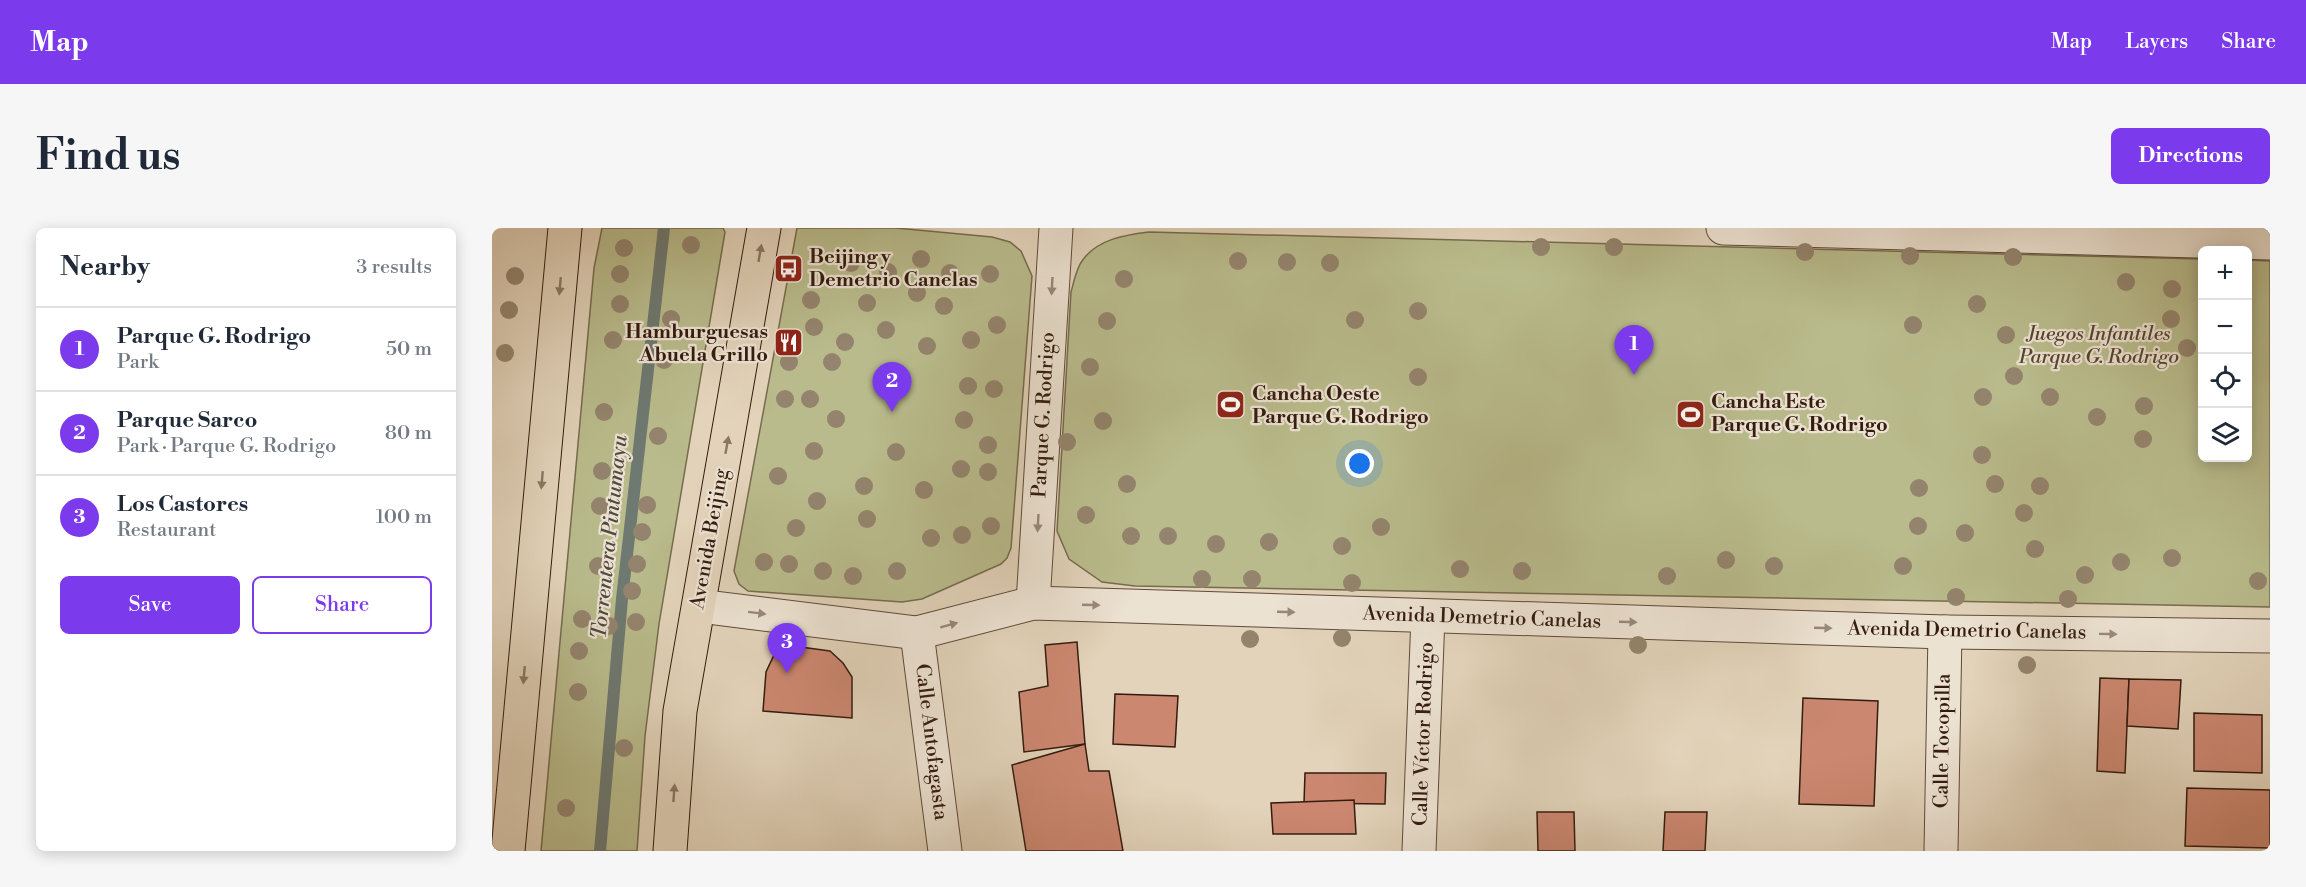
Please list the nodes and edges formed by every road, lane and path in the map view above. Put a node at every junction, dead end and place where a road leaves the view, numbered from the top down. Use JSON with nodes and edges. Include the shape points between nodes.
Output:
{"nodes":[{"id":1,"x":565,"y":228,"type":"edge"},
{"id":2,"x":764,"y":228,"type":"edge"},
{"id":3,"x":1056,"y":228,"type":"edge"},
{"id":4,"x":1723,"y":228,"type":"edge"},
{"id":5,"x":1962,"y":231,"type":"edge"},
{"id":6,"x":2270,"y":243,"type":"edge"},
{"id":7,"x":1033,"y":603,"type":"junction"},
{"id":8,"x":699,"y":606,"type":"junction"},
{"id":9,"x":1428,"y":616,"type":"junction"},
{"id":10,"x":1945,"y":632,"type":"junction"},
{"id":11,"x":917,"y":633,"type":"junction"},
{"id":12,"x":2270,"y":636,"type":"edge"},
{"id":13,"x":508,"y":851,"type":"edge"},
{"id":14,"x":670,"y":851,"type":"edge"},
{"id":15,"x":945,"y":851,"type":"edge"},
{"id":16,"x":1419,"y":851,"type":"edge"},
{"id":17,"x":1941,"y":851,"type":"edge"}],
"edges":[{"from":1,"to":13,"type":"main road","one_way":true},
{"from":8,"to":2,"type":"main road","name":"Avenida Beijing","one_way":true},
{"from":3,"to":7,"type":"street","name":"Parque G. Rodrigo","one_way":true},
{"from":4,"to":5,"type":"street"},
{"from":5,"to":6,"type":"street"},
{"from":7,"to":9,"type":"street","name":"Avenida Demetrio Canelas","one_way":true},
{"from":11,"to":7,"type":"street","name":"Avenida Demetrio Canelas","one_way":true},
{"from":8,"to":11,"type":"street","name":"Avenida Demetrio Canelas","one_way":true},
{"from":14,"to":8,"type":"main road","name":"Avenida Beijing","one_way":true,"via":[[680,711]]},
{"from":9,"to":10,"type":"street","name":"Avenida Demetrio Canelas","one_way":true},
{"from":9,"to":16,"type":"street","name":"Calle Víctor Rodrigo"},
{"from":10,"to":12,"type":"street","name":"Avenida Demetrio Canelas","one_way":true},
{"from":10,"to":17,"type":"street","name":"Calle Tocopilla"},
{"from":11,"to":15,"type":"street","name":"Calle Antofagasta"}]}
